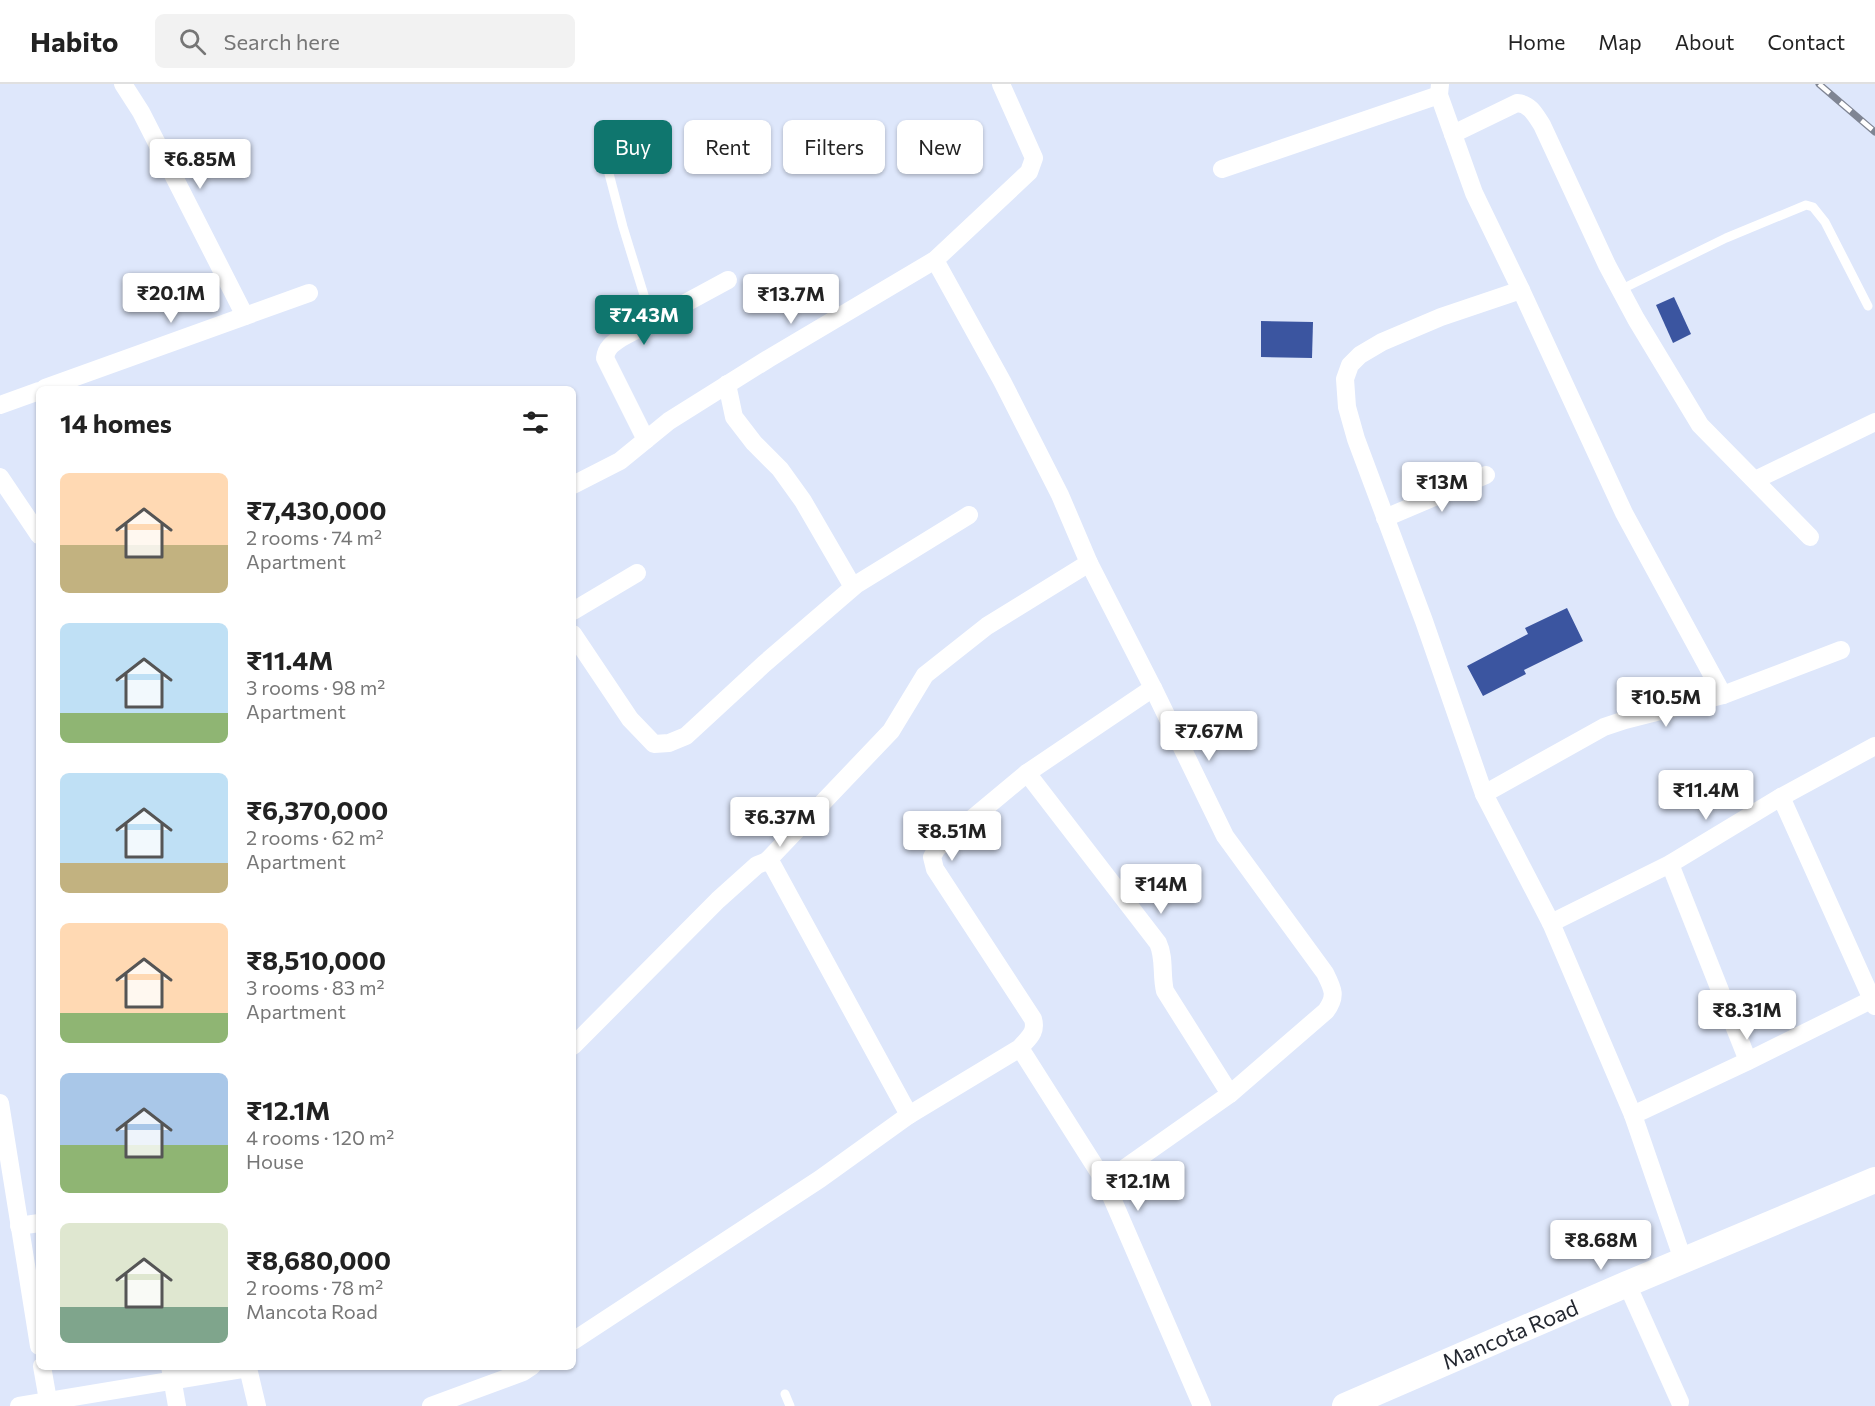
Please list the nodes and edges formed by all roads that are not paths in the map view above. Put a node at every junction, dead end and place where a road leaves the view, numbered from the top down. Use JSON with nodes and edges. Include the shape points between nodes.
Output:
{"nodes":[{"id":1,"x":123,"y":84,"type":"edge"},
{"id":2,"x":1001,"y":84,"type":"edge"},
{"id":3,"x":1440,"y":89,"type":"edge"},
{"id":4,"x":1454,"y":134,"type":"junction"},
{"id":5,"x":1222,"y":169,"type":"dead end"},
{"id":6,"x":609,"y":174,"type":"edge"},
{"id":7,"x":935,"y":260,"type":"junction"},
{"id":8,"x":728,"y":280,"type":"dead end"},
{"id":9,"x":1521,"y":290,"type":"junction"},
{"id":10,"x":1620,"y":290,"type":"junction"},
{"id":11,"x":309,"y":293,"type":"dead end"},
{"id":12,"x":1868,"y":306,"type":"dead end"},
{"id":13,"x":245,"y":316,"type":"junction"},
{"id":14,"x":652,"y":321,"type":"junction"},
{"id":15,"x":727,"y":384,"type":"junction"},
{"id":16,"x":51,"y":386,"type":"edge"},
{"id":17,"x":36,"y":392,"type":"edge"},
{"id":18,"x":0,"y":405,"type":"edge"},
{"id":19,"x":1875,"y":422,"type":"edge"},
{"id":20,"x":646,"y":440,"type":"junction"},
{"id":21,"x":1486,"y":475,"type":"dead end"},
{"id":22,"x":0,"y":477,"type":"edge"},
{"id":23,"x":1755,"y":480,"type":"junction"},
{"id":24,"x":576,"y":483,"type":"edge"},
{"id":25,"x":969,"y":514,"type":"dead end"},
{"id":26,"x":1385,"y":518,"type":"junction"},
{"id":27,"x":36,"y":531,"type":"edge"},
{"id":28,"x":1810,"y":537,"type":"dead end"},
{"id":29,"x":1089,"y":563,"type":"junction"},
{"id":30,"x":637,"y":573,"type":"dead end"},
{"id":31,"x":853,"y":587,"type":"junction"},
{"id":32,"x":576,"y":609,"type":"edge"},
{"id":33,"x":576,"y":638,"type":"edge"},
{"id":34,"x":1841,"y":650,"type":"dead end"},
{"id":35,"x":1153,"y":688,"type":"junction"},
{"id":36,"x":1723,"y":695,"type":"junction"},
{"id":37,"x":1875,"y":746,"type":"edge"},
{"id":38,"x":1028,"y":773,"type":"junction"},
{"id":39,"x":1484,"y":794,"type":"junction"},
{"id":40,"x":1781,"y":797,"type":"junction"},
{"id":41,"x":766,"y":861,"type":"junction"},
{"id":42,"x":1670,"y":864,"type":"junction"},
{"id":43,"x":1551,"y":924,"type":"junction"},
{"id":44,"x":1874,"y":1001,"type":"edge"},
{"id":45,"x":576,"y":1043,"type":"edge"},
{"id":46,"x":1020,"y":1048,"type":"junction"},
{"id":47,"x":1748,"y":1061,"type":"junction"},
{"id":48,"x":1230,"y":1094,"type":"junction"},
{"id":49,"x":0,"y":1103,"type":"edge"},
{"id":50,"x":909,"y":1115,"type":"junction"},
{"id":51,"x":1633,"y":1115,"type":"junction"},
{"id":52,"x":1875,"y":1180,"type":"edge"},
{"id":53,"x":1105,"y":1182,"type":"junction"},
{"id":54,"x":36,"y":1223,"type":"edge"},
{"id":55,"x":19,"y":1226,"type":"junction"},
{"id":56,"x":1683,"y":1260,"type":"junction"},
{"id":57,"x":1627,"y":1284,"type":"junction"},
{"id":58,"x":36,"y":1328,"type":"edge"},
{"id":59,"x":576,"y":1339,"type":"edge"},
{"id":60,"x":43,"y":1370,"type":"edge"},
{"id":61,"x":215,"y":1370,"type":"edge"},
{"id":62,"x":249,"y":1370,"type":"edge"},
{"id":63,"x":526,"y":1370,"type":"edge"},
{"id":64,"x":171,"y":1374,"type":"edge"},
{"id":65,"x":785,"y":1394,"type":"dead end"},
{"id":66,"x":1680,"y":1402,"type":"dead end"},
{"id":67,"x":49,"y":1403,"type":"edge"},
{"id":68,"x":19,"y":1406,"type":"edge"},
{"id":69,"x":177,"y":1406,"type":"edge"},
{"id":70,"x":258,"y":1406,"type":"edge"},
{"id":71,"x":431,"y":1406,"type":"edge"},
{"id":72,"x":790,"y":1406,"type":"edge"},
{"id":73,"x":1202,"y":1406,"type":"edge"},
{"id":74,"x":1345,"y":1406,"type":"edge"}],
"edges":[{"from":1,"to":13,"type":"street"},
{"from":2,"to":7,"type":"street","via":[[1030,147],[1033,165]]},
{"from":3,"to":4,"type":"street"},
{"from":3,"to":5,"type":"street"},
{"from":4,"to":9,"type":"street","via":[[1474,192]]},
{"from":4,"to":10,"type":"street","via":[[1517,103],[1533,110]]},
{"from":6,"to":14,"type":"lane"},
{"from":7,"to":15,"type":"street"},
{"from":7,"to":29,"type":"street","via":[[1060,495]]},
{"from":8,"to":14,"type":"street"},
{"from":9,"to":26,"type":"street","via":[[1382,342],[1350,365],[1345,379],[1347,407]]},
{"from":9,"to":36,"type":"street","via":[[1624,513]]},
{"from":10,"to":12,"type":"lane","via":[[1726,238],[1806,205],[1814,207],[1825,222]]},
{"from":10,"to":23,"type":"street","via":[[1700,425]]},
{"from":11,"to":13,"type":"street"},
{"from":13,"to":16,"type":"street"},
{"from":14,"to":20,"type":"street","via":[[612,344],[605,358]]},
{"from":15,"to":20,"type":"street"},
{"from":15,"to":31,"type":"street","via":[[734,417],[803,501]]},
{"from":17,"to":18,"type":"street"},
{"from":19,"to":23,"type":"street"},
{"from":20,"to":24,"type":"street","via":[[620,461]]},
{"from":21,"to":26,"type":"street"},
{"from":22,"to":27,"type":"street"},
{"from":23,"to":28,"type":"street"},
{"from":25,"to":31,"type":"street"},
{"from":26,"to":39,"type":"street"},
{"from":29,"to":35,"type":"street"},
{"from":29,"to":41,"type":"street","via":[[987,626],[925,675],[891,731]]},
{"from":30,"to":32,"type":"street"},
{"from":31,"to":33,"type":"street","via":[[686,736],[669,742],[654,744],[630,719]]},
{"from":34,"to":36,"type":"street"},
{"from":35,"to":38,"type":"street"},
{"from":35,"to":48,"type":"street","via":[[1234,852],[1333,989],[1333,1002],[1326,1011]]},
{"from":36,"to":39,"type":"street","via":[[1604,727]]},
{"from":37,"to":40,"type":"street"},
{"from":38,"to":46,"type":"street","via":[[937,848],[932,857],[935,869],[1033,1019],[1033,1034]]},
{"from":38,"to":48,"type":"street","via":[[1158,943],[1165,991]]},
{"from":39,"to":43,"type":"street"},
{"from":40,"to":42,"type":"street"},
{"from":40,"to":44,"type":"street"},
{"from":41,"to":45,"type":"street","via":[[718,900]]},
{"from":41,"to":50,"type":"street","via":[[774,866]]},
{"from":42,"to":43,"type":"street"},
{"from":42,"to":47,"type":"street"},
{"from":43,"to":51,"type":"street"},
{"from":44,"to":47,"type":"street"},
{"from":46,"to":50,"type":"street"},
{"from":46,"to":53,"type":"street"},
{"from":47,"to":51,"type":"street"},
{"from":48,"to":53,"type":"street"},
{"from":49,"to":55,"type":"street"},
{"from":50,"to":59,"type":"street","via":[[820,1179]]},
{"from":51,"to":56,"type":"street"},
{"from":52,"to":56,"type":"main road","name":"Mancota Road"},
{"from":53,"to":73,"type":"street"},
{"from":54,"to":55,"type":"street"},
{"from":55,"to":58,"type":"street"},
{"from":56,"to":57,"type":"main road","name":"Mancota Road"},
{"from":57,"to":66,"type":"street"},
{"from":57,"to":74,"type":"main road","name":"Mancota Road"},
{"from":60,"to":67,"type":"street"},
{"from":61,"to":64,"type":"street"},
{"from":62,"to":70,"type":"street"},
{"from":63,"to":71,"type":"street"},
{"from":64,"to":67,"type":"street"},
{"from":64,"to":69,"type":"street"},
{"from":65,"to":72,"type":"lane"},
{"from":67,"to":68,"type":"street"}]}
